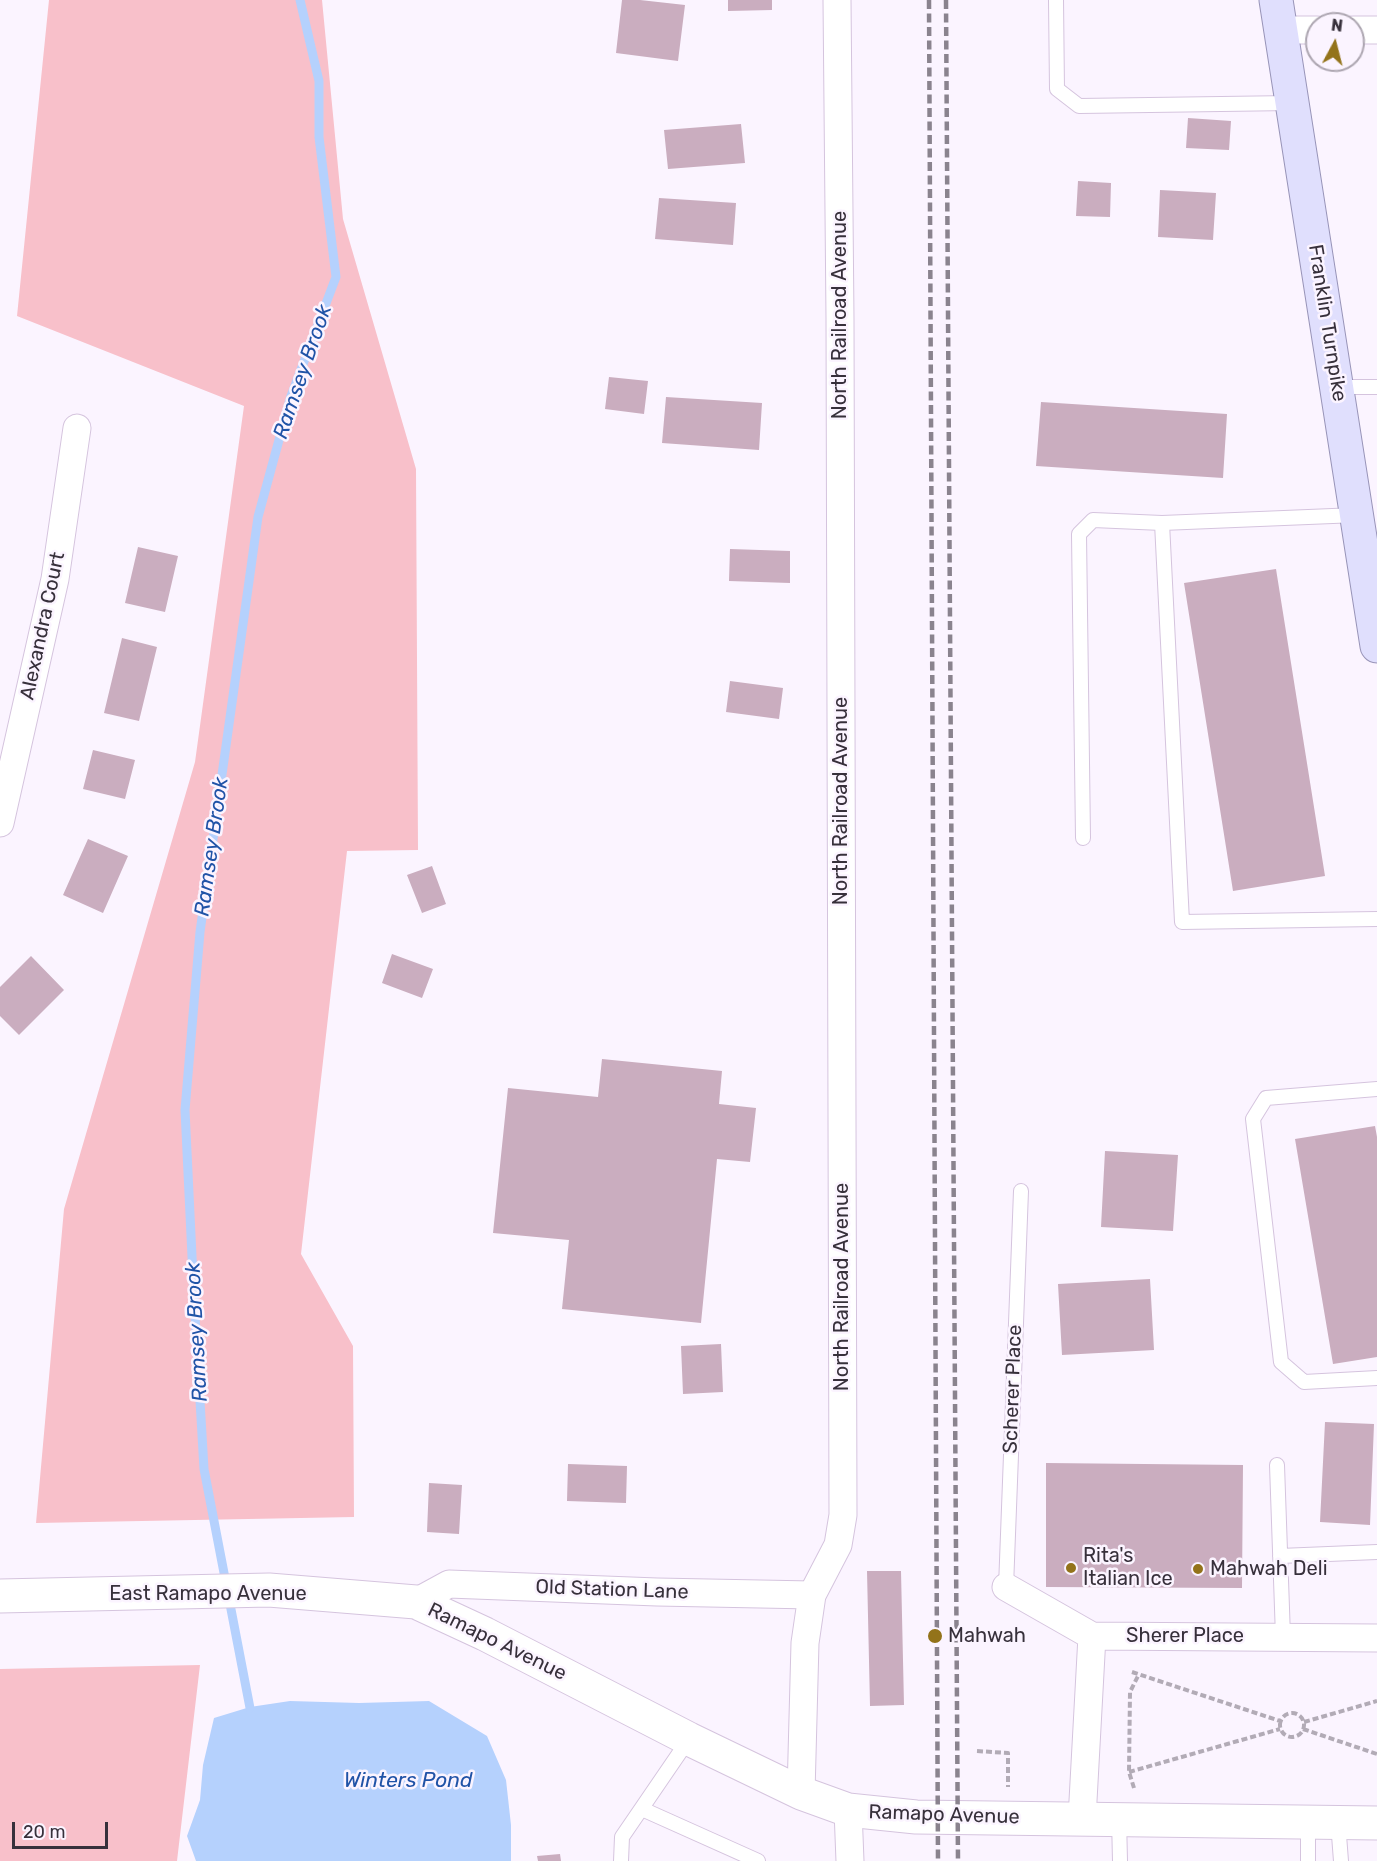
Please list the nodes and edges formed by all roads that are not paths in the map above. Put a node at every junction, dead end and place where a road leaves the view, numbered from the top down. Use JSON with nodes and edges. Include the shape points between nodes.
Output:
{"nodes":[{"id":1,"x":837,"y":0,"type":"edge"},
{"id":2,"x":1056,"y":0,"type":"edge"},
{"id":3,"x":1279,"y":15,"type":"edge"},
{"id":4,"x":1305,"y":25,"type":"edge"},
{"id":5,"x":1292,"y":103,"type":"junction"},
{"id":6,"x":1337,"y":387,"type":"junction"},
{"id":7,"x":1377,"y":387,"type":"edge"},
{"id":8,"x":77,"y":428,"type":"dead end"},
{"id":9,"x":1357,"y":515,"type":"junction"},
{"id":10,"x":1162,"y":523,"type":"junction"},
{"id":11,"x":1377,"y":646,"type":"edge"},
{"id":12,"x":0,"y":823,"type":"edge"},
{"id":13,"x":1083,"y":838,"type":"dead end"},
{"id":14,"x":1377,"y":919,"type":"edge"},
{"id":15,"x":1377,"y":1089,"type":"edge"},
{"id":16,"x":1021,"y":1191,"type":"dead end"},
{"id":17,"x":1377,"y":1378,"type":"edge"},
{"id":18,"x":1277,"y":1465,"type":"dead end"},
{"id":19,"x":1377,"y":1552,"type":"edge"},
{"id":20,"x":1280,"y":1556,"type":"junction"},
{"id":21,"x":1006,"y":1587,"type":"joint"},
{"id":22,"x":812,"y":1595,"type":"junction"},
{"id":23,"x":0,"y":1596,"type":"edge"},
{"id":24,"x":416,"y":1602,"type":"junction"},
{"id":25,"x":1092,"y":1636,"type":"junction"},
{"id":26,"x":1283,"y":1637,"type":"junction"},
{"id":27,"x":1377,"y":1638,"type":"edge"},
{"id":28,"x":689,"y":1739,"type":"junction"},
{"id":29,"x":801,"y":1793,"type":"junction"},
{"id":30,"x":642,"y":1809,"type":"junction"},
{"id":31,"x":848,"y":1810,"type":"junction"},
{"id":32,"x":1119,"y":1818,"type":"junction"},
{"id":33,"x":1082,"y":1819,"type":"junction"},
{"id":34,"x":1323,"y":1822,"type":"junction"},
{"id":35,"x":1377,"y":1823,"type":"edge"},
{"id":36,"x":621,"y":1861,"type":"edge"},
{"id":37,"x":758,"y":1861,"type":"edge"},
{"id":38,"x":850,"y":1861,"type":"edge"},
{"id":39,"x":1120,"y":1861,"type":"edge"},
{"id":40,"x":1308,"y":1861,"type":"edge"},
{"id":41,"x":1341,"y":1861,"type":"edge"}],
"edges":[{"from":1,"to":22,"type":"street","name":"North Railroad Avenue","via":[[843,1515],[838,1545]]},
{"from":2,"to":5,"type":"lane","via":[[1057,89],[1079,106]]},
{"from":3,"to":4,"type":"street"},
{"from":3,"to":5,"type":"main road","name":"Franklin Turnpike"},
{"from":5,"to":6,"type":"main road","name":"Franklin Turnpike"},
{"from":6,"to":7,"type":"lane"},
{"from":6,"to":9,"type":"main road","name":"Franklin Turnpike"},
{"from":8,"to":12,"type":"street","name":"Alexandra Court","via":[[55,579]]},
{"from":9,"to":10,"type":"lane"},
{"from":9,"to":11,"type":"main road","name":"Franklin Turnpike"},
{"from":10,"to":13,"type":"lane","via":[[1093,520],[1079,534]]},
{"from":10,"to":14,"type":"lane","via":[[1182,921]]},
{"from":15,"to":17,"type":"lane","via":[[1266,1098],[1253,1119],[1281,1362],[1304,1382]]},
{"from":16,"to":21,"type":"lane","name":"Scherer Place"},
{"from":18,"to":20,"type":"lane"},
{"from":19,"to":20,"type":"lane"},
{"from":20,"to":26,"type":"lane"},
{"from":21,"to":25,"type":"street","name":"Sherer Place"},
{"from":22,"to":24,"type":"street","name":"Old Station Lane","via":[[449,1584]]},
{"from":22,"to":29,"type":"street","name":"North Railroad Avenue","via":[[805,1643]]},
{"from":23,"to":24,"type":"street","name":"East Ramapo Avenue","via":[[269,1590]]},
{"from":24,"to":28,"type":"street","name":"Ramapo Avenue"},
{"from":25,"to":26,"type":"street","name":"Sherer Place"},
{"from":25,"to":33,"type":"street"},
{"from":26,"to":27,"type":"street","name":"Sherer Place"},
{"from":28,"to":29,"type":"street","name":"Ramapo Avenue"},
{"from":28,"to":30,"type":"lane"},
{"from":29,"to":31,"type":"street","name":"Ramapo Avenue"},
{"from":30,"to":36,"type":"lane","via":[[622,1837]]},
{"from":30,"to":37,"type":"lane"},
{"from":31,"to":33,"type":"street","name":"Ramapo Avenue","via":[[916,1817]]},
{"from":31,"to":38,"type":"street"},
{"from":32,"to":33,"type":"street","name":"Ramapo Avenue"},
{"from":32,"to":34,"type":"street","name":"Ramapo Avenue"},
{"from":32,"to":39,"type":"lane"},
{"from":34,"to":35,"type":"street","name":"Ramapo Avenue"},
{"from":34,"to":40,"type":"lane"},
{"from":34,"to":41,"type":"lane"}]}
